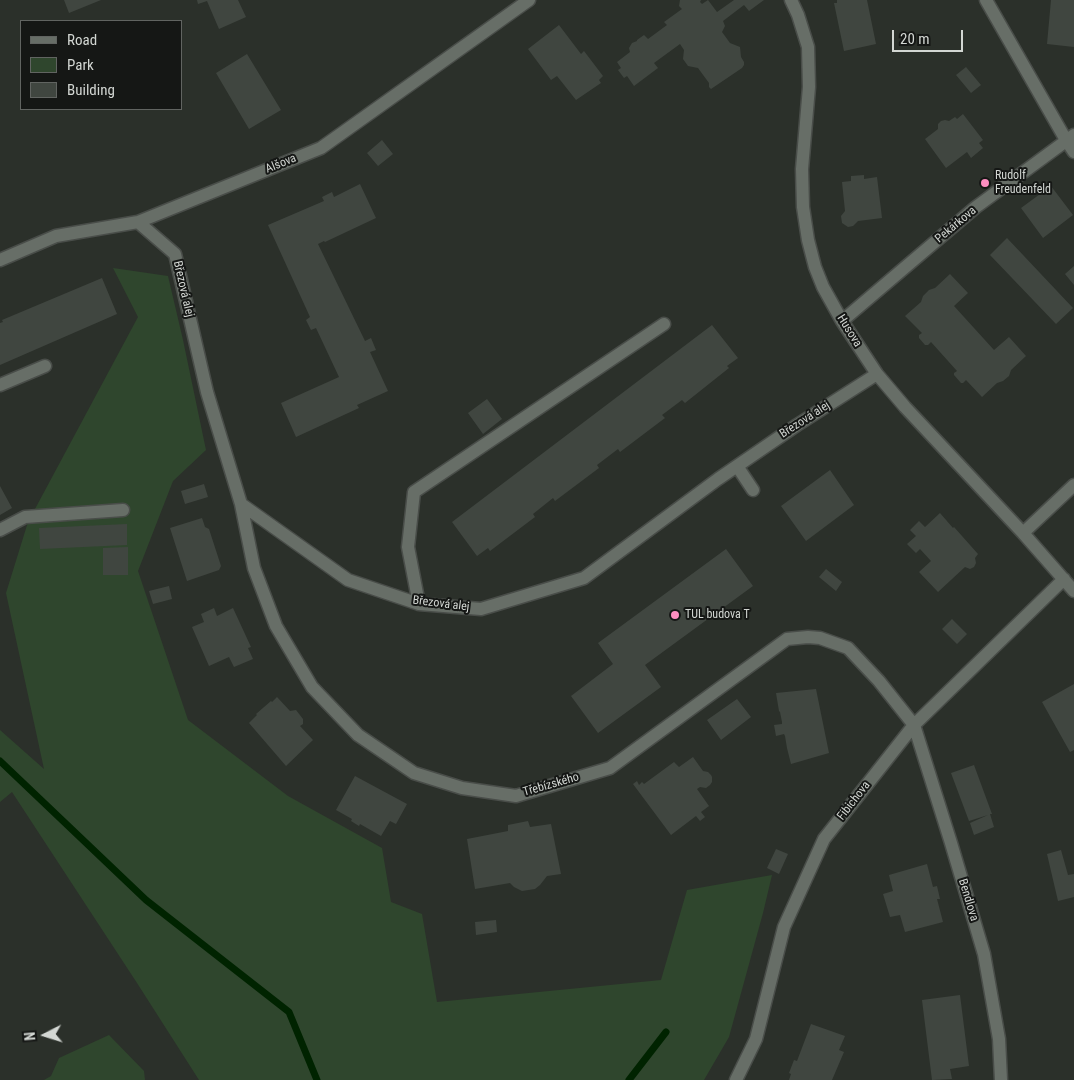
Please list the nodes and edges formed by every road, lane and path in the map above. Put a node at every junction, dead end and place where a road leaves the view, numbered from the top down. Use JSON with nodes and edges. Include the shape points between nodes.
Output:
{"nodes":[{"id":1,"x":529,"y":0,"type":"edge"},
{"id":2,"x":791,"y":0,"type":"edge"},
{"id":3,"x":986,"y":0,"type":"edge"},
{"id":4,"x":1070,"y":138,"type":"edge"},
{"id":5,"x":1074,"y":152,"type":"edge"},
{"id":6,"x":138,"y":222,"type":"junction"},
{"id":7,"x":0,"y":260,"type":"edge"},
{"id":8,"x":842,"y":321,"type":"junction"},
{"id":9,"x":664,"y":324,"type":"dead end"},
{"id":10,"x":44,"y":366,"type":"dead end"},
{"id":11,"x":877,"y":374,"type":"junction"},
{"id":12,"x":0,"y":385,"type":"edge"},
{"id":13,"x":737,"y":466,"type":"junction"},
{"id":14,"x":1074,"y":485,"type":"edge"},
{"id":15,"x":753,"y":490,"type":"dead end"},
{"id":16,"x":241,"y":504,"type":"junction"},
{"id":17,"x":123,"y":510,"type":"dead end"},
{"id":18,"x":0,"y":530,"type":"edge"},
{"id":19,"x":1023,"y":533,"type":"junction"},
{"id":20,"x":1064,"y":579,"type":"junction"},
{"id":21,"x":1074,"y":591,"type":"edge"},
{"id":22,"x":419,"y":604,"type":"junction"},
{"id":23,"x":914,"y":725,"type":"junction"},
{"id":24,"x":736,"y":1080,"type":"edge"},
{"id":25,"x":1001,"y":1080,"type":"edge"}],
"edges":[{"from":1,"to":6,"type":"street","name":"Alšova","via":[[321,148]]},
{"from":2,"to":8,"type":"street","name":"Husova","via":[[808,47],[802,207],[815,267]]},
{"from":3,"to":4,"type":"street"},
{"from":4,"to":5,"type":"street"},
{"from":4,"to":8,"type":"street","name":"Pekárkova","via":[[976,207]]},
{"from":6,"to":7,"type":"street","name":"Alšova","via":[[56,236]]},
{"from":6,"to":16,"type":"street","name":"Březová alej","via":[[175,254],[207,392]]},
{"from":8,"to":11,"type":"street","name":"Husova"},
{"from":9,"to":22,"type":"street","via":[[414,492],[408,547]]},
{"from":10,"to":12,"type":"street"},
{"from":11,"to":13,"type":"street","name":"Březová alej"},
{"from":11,"to":19,"type":"street","name":"Husova"},
{"from":13,"to":15,"type":"street"},
{"from":13,"to":22,"type":"street","name":"Březová alej","via":[[584,578],[481,609]]},
{"from":14,"to":19,"type":"street"},
{"from":16,"to":22,"type":"street","name":"Březová alej","via":[[348,580]]},
{"from":16,"to":23,"type":"street","name":"Třebízského","via":[[254,568],[276,626],[312,687],[358,735],[414,773],[462,788],[516,796],[610,768],[788,639],[808,637],[848,648]]},
{"from":17,"to":18,"type":"street","via":[[25,517]]},
{"from":19,"to":20,"type":"street","name":"Husova"},
{"from":20,"to":21,"type":"street","name":"Husova"},
{"from":20,"to":23,"type":"street","name":"Fibichova"},
{"from":23,"to":24,"type":"street","name":"Fibichova","via":[[824,839],[784,927],[756,1038]]},
{"from":23,"to":25,"type":"street","name":"Bendlova","via":[[984,954],[999,1038]]}]}
